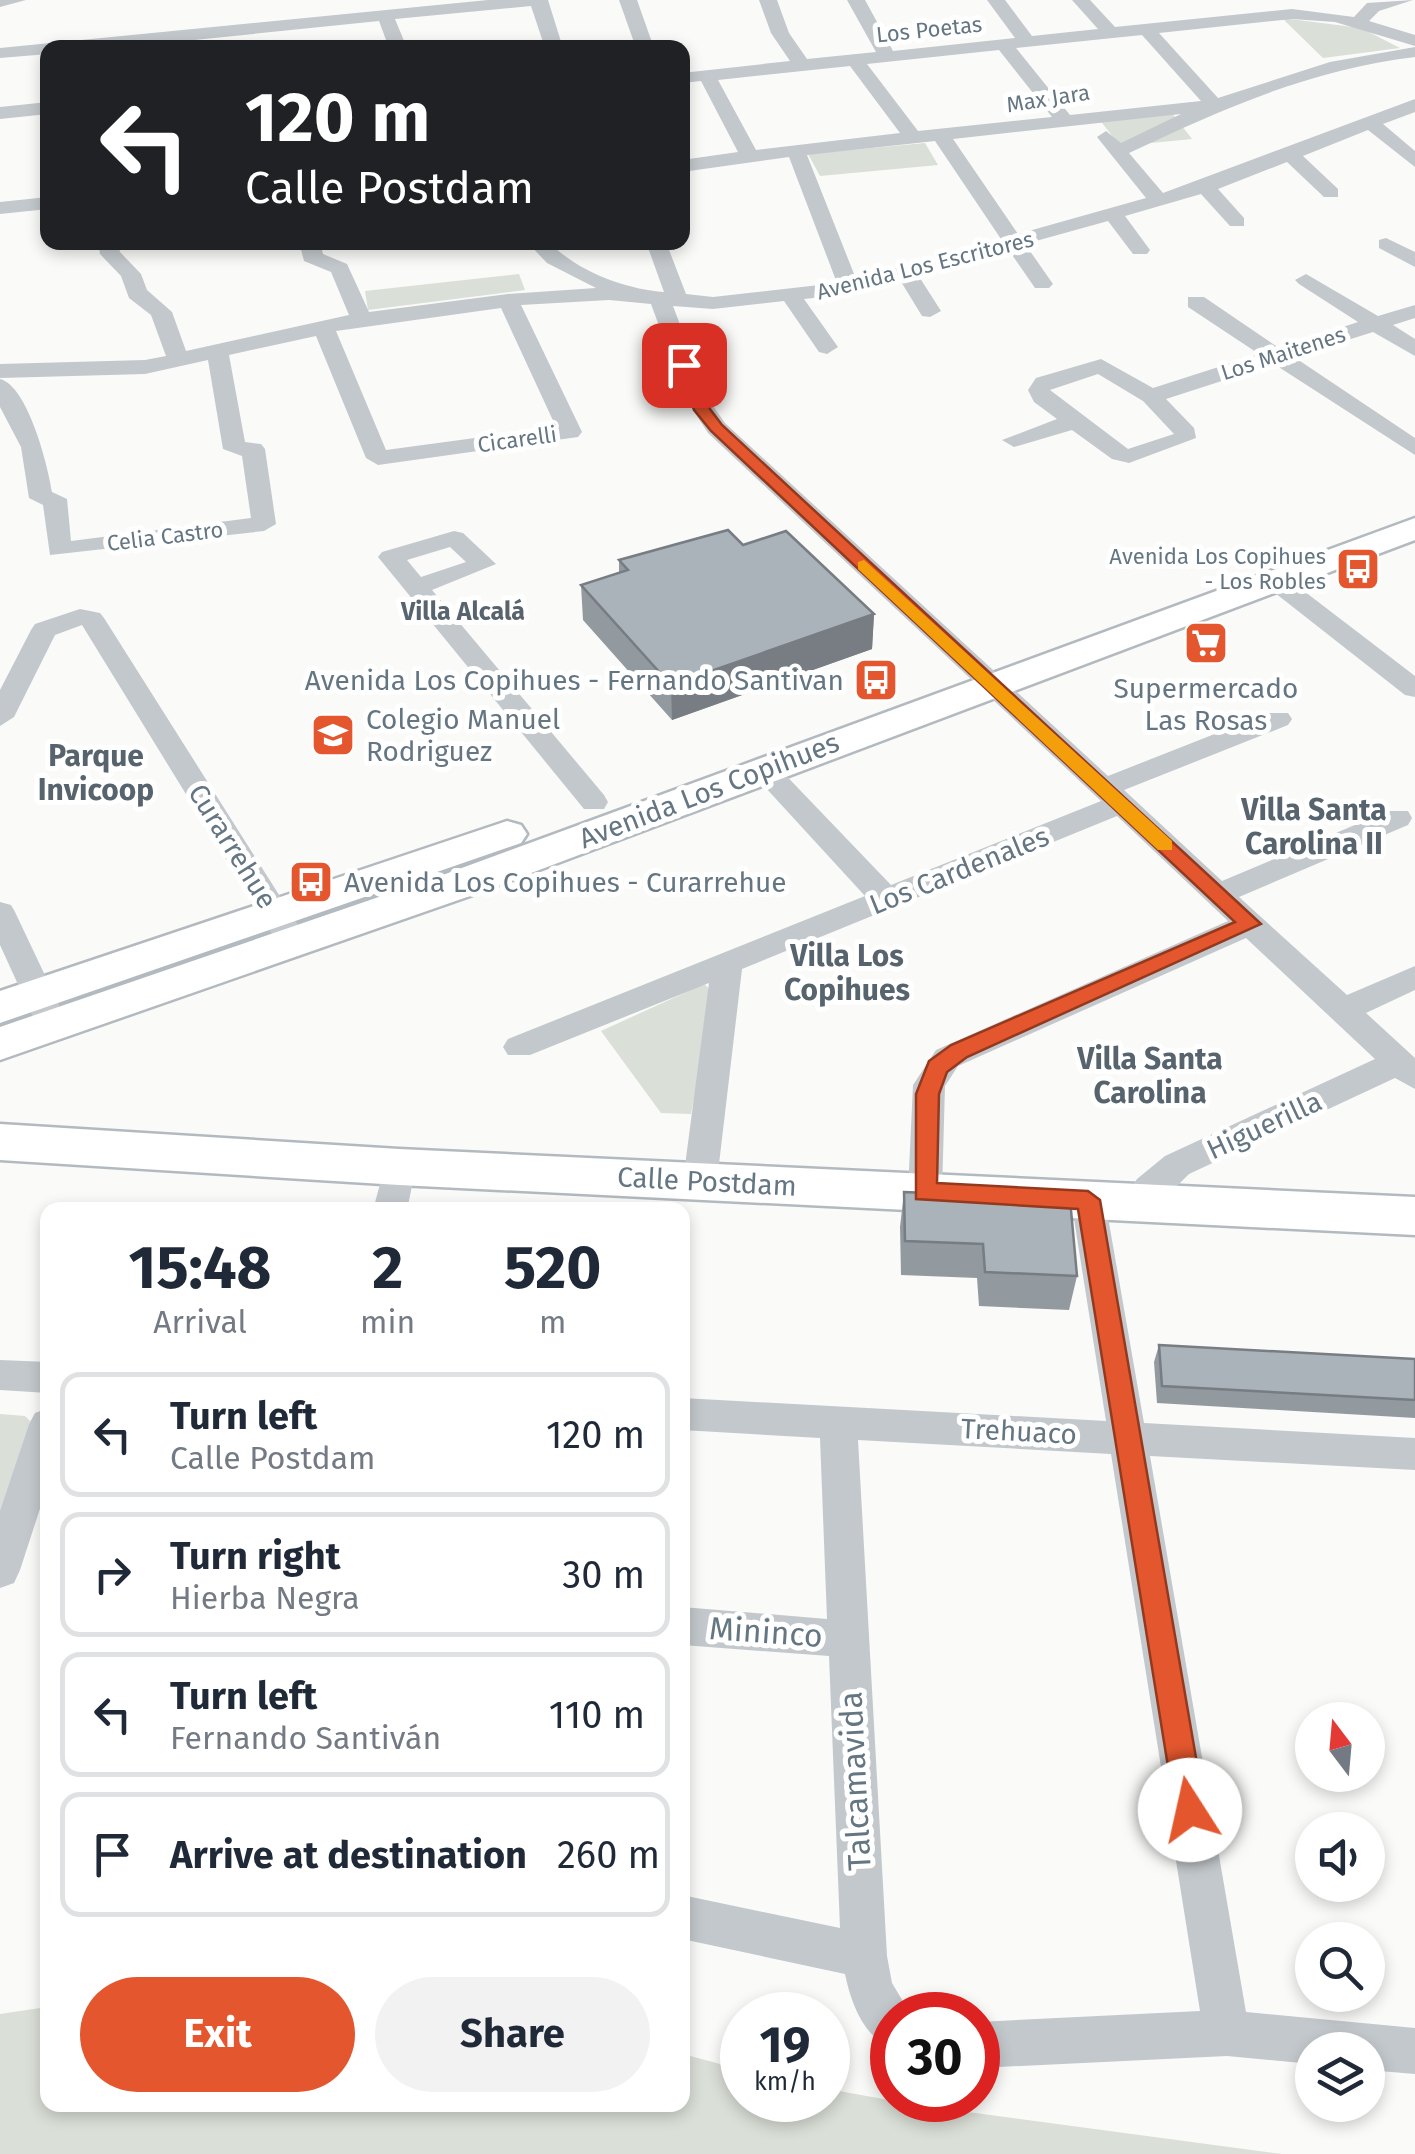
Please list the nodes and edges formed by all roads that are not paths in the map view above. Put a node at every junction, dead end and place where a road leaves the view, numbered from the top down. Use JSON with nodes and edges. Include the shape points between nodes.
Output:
{"nodes":[{"id":1,"x":18,"y":0,"type":"edge"},
{"id":2,"x":538,"y":0,"type":"edge"},
{"id":3,"x":628,"y":0,"type":"edge"},
{"id":4,"x":768,"y":0,"type":"edge"},
{"id":5,"x":856,"y":0,"type":"edge"},
{"id":6,"x":996,"y":0,"type":"edge"},
{"id":7,"x":1082,"y":0,"type":"edge"},
{"id":8,"x":1222,"y":0,"type":"edge"},
{"id":9,"x":1316,"y":0,"type":"edge"},
{"id":10,"x":1404,"y":0,"type":"edge"},
{"id":11,"x":0,"y":2,"type":"edge"},
{"id":12,"x":490,"y":2,"type":"edge"},
{"id":13,"x":220,"y":8,"type":"dead end"},
{"id":14,"x":385,"y":15,"type":"junction"},
{"id":15,"x":1240,"y":18,"type":"junction"},
{"id":16,"x":1337,"y":18,"type":"junction"},
{"id":17,"x":1358,"y":23,"type":"junction"},
{"id":18,"x":1146,"y":29,"type":"junction"},
{"id":19,"x":1110,"y":33,"type":"junction"},
{"id":20,"x":228,"y":39,"type":"edge"},
{"id":21,"x":395,"y":40,"type":"edge"},
{"id":22,"x":551,"y":40,"type":"edge"},
{"id":23,"x":642,"y":40,"type":"edge"},
{"id":24,"x":1415,"y":41,"type":"edge"},
{"id":25,"x":1027,"y":42,"type":"junction"},
{"id":26,"x":1003,"y":44,"type":"junction"},
{"id":27,"x":40,"y":49,"type":"edge"},
{"id":28,"x":1415,"y":52,"type":"edge"},
{"id":29,"x":0,"y":53,"type":"edge"},
{"id":30,"x":887,"y":56,"type":"junction"},
{"id":31,"x":855,"y":60,"type":"junction"},
{"id":32,"x":802,"y":65,"type":"junction"},
{"id":33,"x":707,"y":75,"type":"junction"},
{"id":34,"x":690,"y":77,"type":"edge"},
{"id":35,"x":1215,"y":105,"type":"junction"},
{"id":36,"x":1415,"y":106,"type":"edge"},
{"id":37,"x":40,"y":109,"type":"edge"},
{"id":38,"x":0,"y":114,"type":"edge"},
{"id":39,"x":1091,"y":118,"type":"junction"},
{"id":40,"x":1370,"y":122,"type":"junction"},
{"id":41,"x":1067,"y":124,"type":"junction"},
{"id":42,"x":940,"y":134,"type":"junction"},
{"id":43,"x":912,"y":136,"type":"junction"},
{"id":44,"x":796,"y":151,"type":"junction"},
{"id":45,"x":1116,"y":152,"type":"junction"},
{"id":46,"x":749,"y":156,"type":"junction"},
{"id":47,"x":1292,"y":157,"type":"junction"},
{"id":48,"x":1415,"y":161,"type":"edge"},
{"id":49,"x":690,"y":165,"type":"edge"},
{"id":50,"x":1205,"y":188,"type":"junction"},
{"id":51,"x":1331,"y":193,"type":"dead end"},
{"id":52,"x":1158,"y":201,"type":"junction"},
{"id":53,"x":40,"y":204,"type":"edge"},
{"id":54,"x":0,"y":208,"type":"edge"},
{"id":55,"x":1113,"y":214,"type":"junction"},
{"id":56,"x":1236,"y":222,"type":"dead end"},
{"id":57,"x":1415,"y":235,"type":"edge"},
{"id":58,"x":1012,"y":244,"type":"junction"},
{"id":59,"x":109,"y":250,"type":"edge"},
{"id":60,"x":311,"y":250,"type":"edge"},
{"id":61,"x":544,"y":250,"type":"edge"},
{"id":62,"x":658,"y":250,"type":"edge"},
{"id":63,"x":1140,"y":250,"type":"dead end"},
{"id":64,"x":554,"y":260,"type":"junction"},
{"id":65,"x":1415,"y":262,"type":"edge"},
{"id":66,"x":907,"y":274,"type":"junction"},
{"id":67,"x":1306,"y":280,"type":"dead end"},
{"id":68,"x":1042,"y":284,"type":"dead end"},
{"id":69,"x":849,"y":288,"type":"junction"},
{"id":70,"x":626,"y":295,"type":"junction"},
{"id":71,"x":792,"y":296,"type":"junction"},
{"id":72,"x":518,"y":299,"type":"junction"},
{"id":73,"x":668,"y":299,"type":"junction"},
{"id":74,"x":1196,"y":302,"type":"dead end"},
{"id":75,"x":930,"y":311,"type":"dead end"},
{"id":76,"x":1415,"y":311,"type":"edge"},
{"id":77,"x":361,"y":319,"type":"junction"},
{"id":78,"x":1375,"y":324,"type":"junction"},
{"id":79,"x":322,"y":327,"type":"junction"},
{"id":80,"x":827,"y":347,"type":"dead end"},
{"id":81,"x":1415,"y":349,"type":"edge"},
{"id":82,"x":217,"y":351,"type":"junction"},
{"id":83,"x":1277,"y":355,"type":"junction"},
{"id":84,"x":178,"y":361,"type":"junction"},
{"id":85,"x":0,"y":372,"type":"edge"},
{"id":86,"x":0,"y":386,"type":"edge"},
{"id":87,"x":1151,"y":396,"type":"junction"},
{"id":88,"x":1075,"y":421,"type":"junction"},
{"id":89,"x":1014,"y":440,"type":"dead end"},
{"id":90,"x":1415,"y":448,"type":"edge"},
{"id":91,"x":1414,"y":523,"type":"edge"},
{"id":92,"x":1274,"y":580,"type":"junction"},
{"id":93,"x":418,"y":587,"type":"dead end"},
{"id":94,"x":981,"y":675,"type":"junction"},
{"id":95,"x":1415,"y":689,"type":"edge"},
{"id":96,"x":0,"y":717,"type":"edge"},
{"id":97,"x":1278,"y":719,"type":"dead end"},
{"id":98,"x":764,"y":769,"type":"junction"},
{"id":99,"x":1112,"y":796,"type":"junction"},
{"id":100,"x":594,"y":802,"type":"junction"},
{"id":101,"x":1398,"y":818,"type":"dead end"},
{"id":102,"x":1218,"y":894,"type":"junction"},
{"id":103,"x":886,"y":900,"type":"junction"},
{"id":104,"x":0,"y":912,"type":"edge"},
{"id":105,"x":1250,"y":924,"type":"junction"},
{"id":106,"x":285,"y":929,"type":"junction"},
{"id":107,"x":727,"y":963,"type":"junction"},
{"id":108,"x":1415,"y":978,"type":"edge"},
{"id":109,"x":0,"y":1007,"type":"edge"},
{"id":110,"x":46,"y":1010,"type":"junction"},
{"id":111,"x":1343,"y":1010,"type":"junction"},
{"id":112,"x":0,"y":1044,"type":"edge"},
{"id":113,"x":520,"y":1047,"type":"dead end"},
{"id":114,"x":1407,"y":1070,"type":"edge"},
{"id":115,"x":0,"y":1142,"type":"edge"},
{"id":116,"x":700,"y":1181,"type":"junction"},
{"id":117,"x":395,"y":1188,"type":"edge"},
{"id":118,"x":925,"y":1192,"type":"junction"},
{"id":119,"x":1088,"y":1200,"type":"junction"},
{"id":120,"x":1139,"y":1202,"type":"junction"},
{"id":121,"x":1415,"y":1216,"type":"edge"},
{"id":122,"x":0,"y":1376,"type":"edge"},
{"id":123,"x":40,"y":1378,"type":"edge"},
{"id":124,"x":690,"y":1414,"type":"edge"},
{"id":125,"x":838,"y":1422,"type":"junction"},
{"id":126,"x":1127,"y":1437,"type":"junction"},
{"id":127,"x":40,"y":1448,"type":"edge"},
{"id":128,"x":1415,"y":1454,"type":"edge"},
{"id":129,"x":0,"y":1570,"type":"edge"},
{"id":130,"x":690,"y":1627,"type":"edge"},
{"id":131,"x":848,"y":1638,"type":"junction"},
{"id":132,"x":690,"y":1919,"type":"edge"},
{"id":133,"x":864,"y":1956,"type":"junction"},
{"id":134,"x":871,"y":1992,"type":"edge"},
{"id":135,"x":1228,"y":2033,"type":"junction"},
{"id":136,"x":1000,"y":2044,"type":"edge"},
{"id":137,"x":1415,"y":2051,"type":"edge"}],
"edges":[{"from":1,"to":11,"type":"street"},
{"from":2,"to":12,"type":"street"},
{"from":2,"to":22,"type":"street"},
{"from":3,"to":23,"type":"street"},
{"from":4,"to":32,"type":"street"},
{"from":5,"to":30,"type":"street"},
{"from":6,"to":25,"type":"street"},
{"from":7,"to":19,"type":"street"},
{"from":8,"to":15,"type":"street"},
{"from":9,"to":16,"type":"street"},
{"from":10,"to":17,"type":"street","via":[[1376,5]]},
{"from":12,"to":14,"type":"street"},
{"from":13,"to":20,"type":"street"},
{"from":14,"to":20,"type":"street"},
{"from":14,"to":21,"type":"street"},
{"from":15,"to":16,"type":"street","name":"Los Poetas"},
{"from":15,"to":18,"type":"street","name":"Los Poetas"},
{"from":16,"to":17,"type":"street","name":"Los Poetas"},
{"from":17,"to":24,"type":"street","name":"Los Poetas"},
{"from":18,"to":19,"type":"street","name":"Los Poetas"},
{"from":18,"to":35,"type":"street"},
{"from":19,"to":25,"type":"street","name":"Los Poetas"},
{"from":25,"to":26,"type":"street","name":"Los Poetas"},
{"from":26,"to":30,"type":"street","name":"Los Poetas"},
{"from":26,"to":41,"type":"street"},
{"from":27,"to":29,"type":"street"},
{"from":28,"to":35,"type":"street","name":"Max Jara","via":[[1360,57]]},
{"from":30,"to":31,"type":"street","name":"Los Poetas"},
{"from":31,"to":32,"type":"street","name":"Los Poetas"},
{"from":31,"to":43,"type":"street"},
{"from":32,"to":33,"type":"street","name":"Los Poetas"},
{"from":33,"to":34,"type":"street","name":"Los Poetas"},
{"from":33,"to":46,"type":"street"},
{"from":35,"to":39,"type":"street","name":"Max Jara"},
{"from":35,"to":45,"type":"street"},
{"from":36,"to":40,"type":"street","name":"Avenida Los Escritores"},
{"from":37,"to":38,"type":"street"},
{"from":39,"to":41,"type":"street","name":"Max Jara"},
{"from":39,"to":45,"type":"street"},
{"from":40,"to":47,"type":"street","name":"Avenida Los Escritores"},
{"from":40,"to":48,"type":"street"},
{"from":41,"to":42,"type":"street","name":"Max Jara"},
{"from":42,"to":43,"type":"street","name":"Max Jara"},
{"from":42,"to":58,"type":"street"},
{"from":43,"to":44,"type":"street","name":"Max Jara"},
{"from":44,"to":46,"type":"street","name":"Max Jara"},
{"from":44,"to":69,"type":"street"},
{"from":45,"to":52,"type":"street"},
{"from":46,"to":49,"type":"street","name":"Max Jara"},
{"from":47,"to":50,"type":"street","name":"Avenida Los Escritores"},
{"from":47,"to":51,"type":"street"},
{"from":50,"to":52,"type":"street","name":"Avenida Los Escritores"},
{"from":50,"to":56,"type":"street"},
{"from":52,"to":55,"type":"street","name":"Avenida Los Escritores"},
{"from":53,"to":54,"type":"street"},
{"from":55,"to":58,"type":"street","name":"Avenida Los Escritores"},
{"from":55,"to":63,"type":"street"},
{"from":57,"to":65,"type":"street","via":[[1386,244]]},
{"from":58,"to":66,"type":"street","name":"Avenida Los Escritores"},
{"from":58,"to":68,"type":"street"},
{"from":59,"to":84,"type":"street","via":[[131,274],[137,293],[162,312]]},
{"from":60,"to":77,"type":"street","via":[[312,257],[340,268]]},
{"from":61,"to":64,"type":"street"},
{"from":62,"to":73,"type":"street"},
{"from":64,"to":70,"type":"street"},
{"from":64,"to":72,"type":"street","via":[[554,280]]},
{"from":66,"to":69,"type":"street","name":"Avenida Los Escritores"},
{"from":66,"to":75,"type":"street"},
{"from":67,"to":78,"type":"street"},
{"from":69,"to":71,"type":"street","name":"Avenida Los Escritores"},
{"from":70,"to":72,"type":"street","name":"Avenida Los Escritores"},
{"from":70,"to":73,"type":"street","name":"Avenida Los Escritores"},
{"from":71,"to":73,"type":"street","name":"Avenida Los Escritores","via":[[713,303]]},
{"from":71,"to":80,"type":"street"},
{"from":72,"to":77,"type":"street","name":"Avenida Los Escritores"},
{"from":72,"to":79,"type":"street","name":"Cicarelli","via":[[570,432],[378,458]]},
{"from":73,"to":94,"type":"street","via":[[697,399],[716,428]]},
{"from":74,"to":83,"type":"street"},
{"from":76,"to":78,"type":"street","name":"Los Maitenes"},
{"from":77,"to":79,"type":"street","name":"Avenida Los Escritores"},
{"from":78,"to":81,"type":"street"},
{"from":78,"to":83,"type":"street","name":"Los Maitenes"},
{"from":79,"to":82,"type":"street","name":"Avenida Los Escritores"},
{"from":82,"to":84,"type":"street","name":"Avenida Los Escritores"},
{"from":82,"to":86,"type":"street","name":"Celia Castro","via":[[235,449],[253,449],[264,524],[59,550],[55,499],[40,498],[33,447]]},
{"from":83,"to":87,"type":"street","name":"Los Maitenes"},
{"from":83,"to":90,"type":"street"},
{"from":84,"to":85,"type":"street","name":"Avenida Los Escritores"},
{"from":87,"to":88,"type":"street","via":[[1101,366],[1044,383],[1042,397]]},
{"from":87,"to":88,"type":"street","via":[[1184,438],[1129,456]]},
{"from":88,"to":89,"type":"street"},
{"from":91,"to":92,"type":"main road","name":"Avenida Los Copihues"},
{"from":91,"to":94,"type":"main road","name":"Avenida Los Copihues"},
{"from":92,"to":94,"type":"main road","name":"Avenida Los Copihues"},
{"from":92,"to":95,"type":"street"},
{"from":93,"to":100,"type":"street"},
{"from":94,"to":98,"type":"main road","name":"Avenida Los Copihues"},
{"from":94,"to":99,"type":"street"},
{"from":94,"to":100,"type":"main road","name":"Avenida Los Copihues"},
{"from":96,"to":106,"type":"street","name":"Curarrehue","via":[[44,630],[91,618]]},
{"from":97,"to":99,"type":"street","name":"Los Cardenales"},
{"from":98,"to":103,"type":"street"},
{"from":98,"to":106,"type":"main road","name":"Avenida Los Copihues"},
{"from":99,"to":102,"type":"street"},
{"from":99,"to":103,"type":"street","name":"Los Cardenales"},
{"from":100,"to":106,"type":"main road","name":"Avenida Los Copihues"},
{"from":101,"to":102,"type":"street"},
{"from":102,"to":105,"type":"street"},
{"from":103,"to":107,"type":"street","name":"Los Cardenales"},
{"from":104,"to":110,"type":"street"},
{"from":105,"to":111,"type":"street"},
{"from":105,"to":118,"type":"street","via":[[947,1058],[928,1085]]},
{"from":106,"to":110,"type":"main road","name":"Avenida Los Copihues"},
{"from":107,"to":113,"type":"street","name":"Los Cardenales"},
{"from":107,"to":116,"type":"street"},
{"from":108,"to":111,"type":"street"},
{"from":109,"to":110,"type":"main road","name":"Avenida Los Copihues"},
{"from":110,"to":112,"type":"main road","name":"Avenida Los Copihues"},
{"from":111,"to":114,"type":"street"},
{"from":114,"to":120,"type":"street","name":"Higuerilla","via":[[1178,1166]]},
{"from":115,"to":117,"type":"main road","name":"Calle Postdam"},
{"from":116,"to":117,"type":"main road","name":"Calle Postdam"},
{"from":116,"to":118,"type":"main road","name":"Calle Postdam"},
{"from":118,"to":119,"type":"main road","name":"Calle Postdam"},
{"from":119,"to":120,"type":"main road","name":"Calle Postdam"},
{"from":119,"to":126,"type":"street"},
{"from":120,"to":121,"type":"main road","name":"Calle Postdam"},
{"from":122,"to":123,"type":"street"},
{"from":124,"to":125,"type":"street","name":"Trehuaco"},
{"from":125,"to":126,"type":"street","name":"Trehuaco"},
{"from":125,"to":131,"type":"street","name":"Talcamavida"},
{"from":126,"to":128,"type":"street","name":"Trehuaco"},
{"from":126,"to":135,"type":"street"},
{"from":127,"to":129,"type":"street"},
{"from":130,"to":131,"type":"street","name":"Mininco"},
{"from":131,"to":133,"type":"street","name":"Talcamavida"},
{"from":132,"to":133,"type":"street"},
{"from":133,"to":134,"type":"street","name":"Talcamavida"},
{"from":135,"to":136,"type":"street"},
{"from":135,"to":137,"type":"street"}]}
